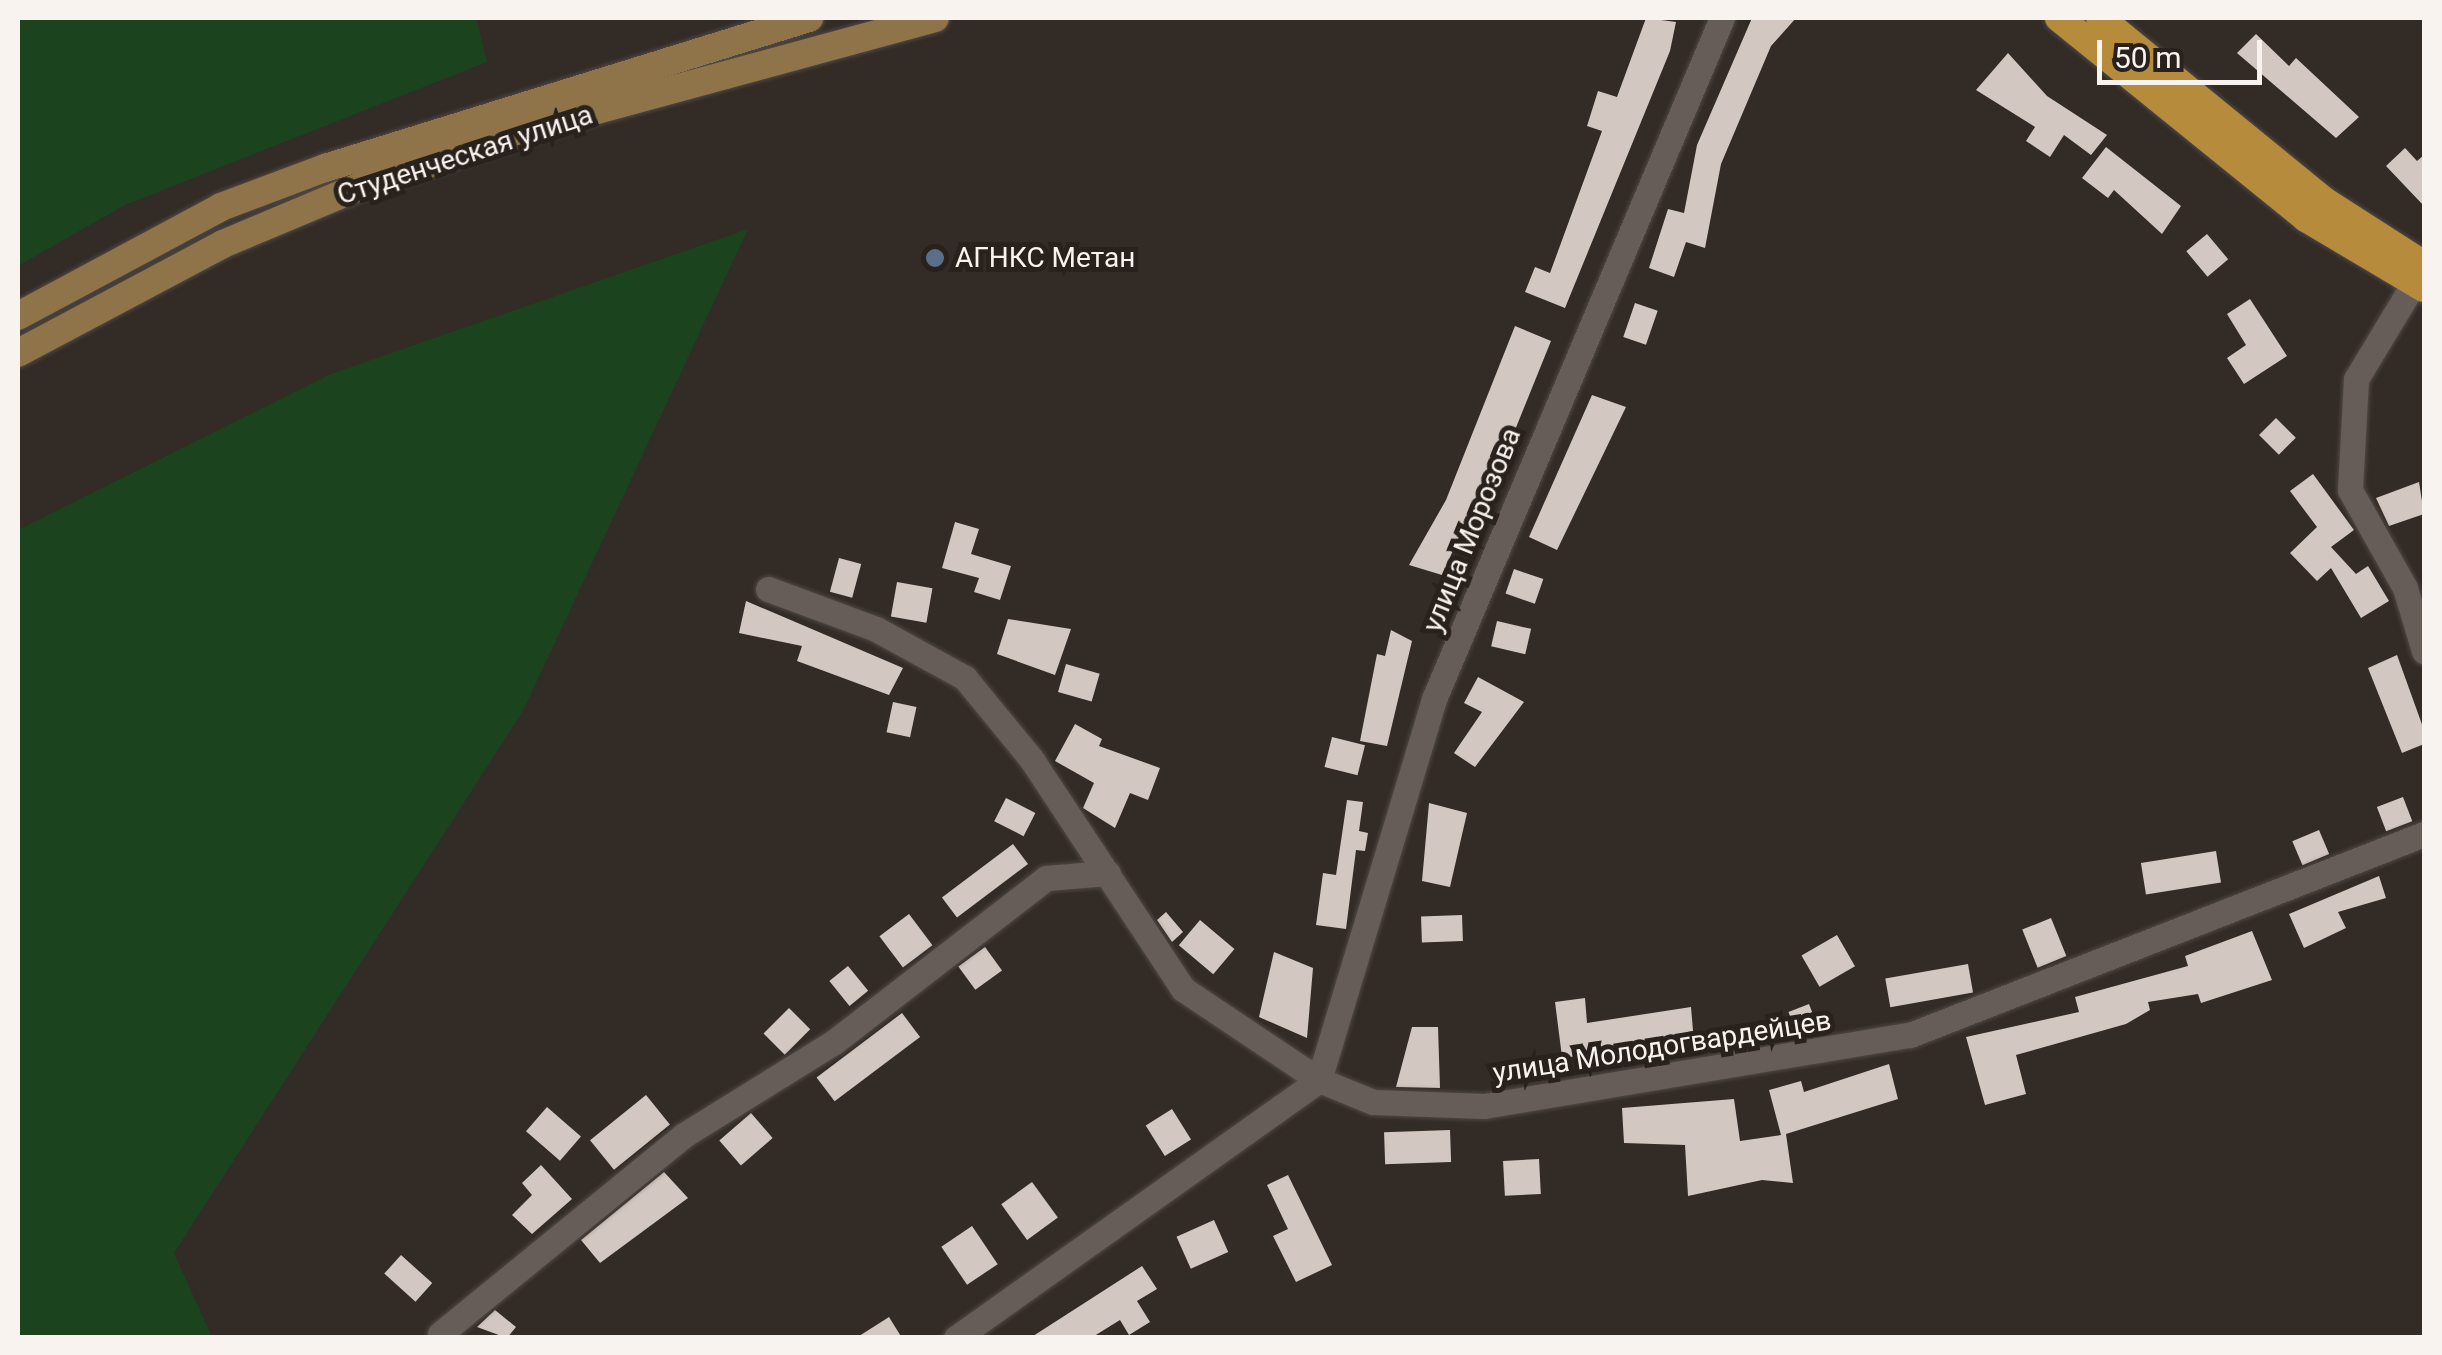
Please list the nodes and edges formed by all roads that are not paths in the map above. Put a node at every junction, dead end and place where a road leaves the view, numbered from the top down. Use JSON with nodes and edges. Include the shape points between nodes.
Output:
{"nodes":[{"id":1,"x":809,"y":18,"type":"edge"},
{"id":2,"x":935,"y":18,"type":"edge"},
{"id":3,"x":1722,"y":18,"type":"edge"},
{"id":4,"x":2058,"y":18,"type":"edge"},
{"id":5,"x":2100,"y":18,"type":"edge"},
{"id":6,"x":2421,"y":279,"type":"edge"},
{"id":7,"x":18,"y":316,"type":"edge"},
{"id":8,"x":18,"y":353,"type":"edge"},
{"id":9,"x":768,"y":590,"type":"dead end"},
{"id":10,"x":2424,"y":651,"type":"edge"},
{"id":11,"x":2424,"y":834,"type":"edge"},
{"id":12,"x":1108,"y":874,"type":"junction"},
{"id":13,"x":1319,"y":1080,"type":"junction"},
{"id":14,"x":440,"y":1334,"type":"dead end"},
{"id":15,"x":956,"y":1338,"type":"edge"}],
"edges":[{"from":1,"to":7,"type":"main road","name":"Студенческая улица","via":[[508,104],[290,181],[119,257]]},
{"from":2,"to":8,"type":"main road","name":"Студенческая улица","via":[[570,117],[366,184],[223,244]]},
{"from":3,"to":13,"type":"street","name":"улица Морозова","via":[[1434,699]]},
{"from":4,"to":6,"type":"main road","via":[[2306,218]]},
{"from":5,"to":6,"type":"main road"},
{"from":6,"to":10,"type":"street","via":[[2356,379],[2350,490],[2405,588]]},
{"from":9,"to":12,"type":"street","name":"улица Молодогвардейцев","via":[[876,629],[965,678]]},
{"from":11,"to":13,"type":"street","name":"улица Молодогвардейцев","via":[[1910,1035],[1484,1106],[1373,1102]]},
{"from":12,"to":13,"type":"street","name":"улица Молодогвардейцев","via":[[1183,988]]},
{"from":12,"to":14,"type":"street","via":[[1046,878],[834,1042],[684,1136]]},
{"from":13,"to":15,"type":"street"}]}
